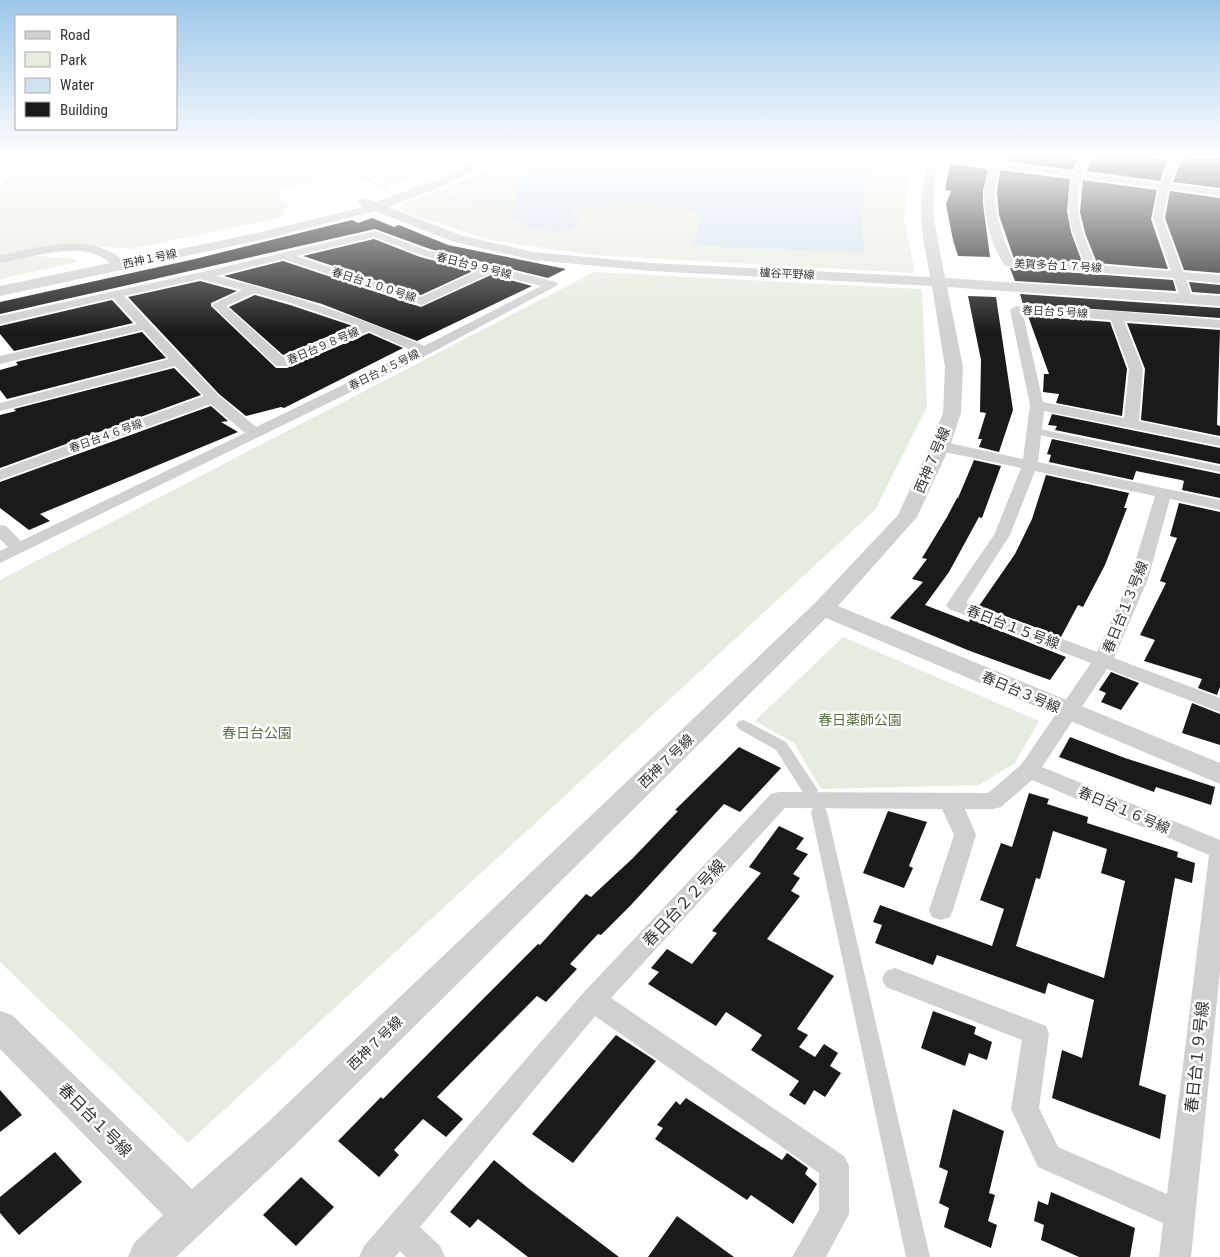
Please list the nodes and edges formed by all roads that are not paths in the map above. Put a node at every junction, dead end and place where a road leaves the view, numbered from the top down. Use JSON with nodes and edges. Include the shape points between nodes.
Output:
{"nodes":[{"id":1,"x":335,"y":215,"type":"edge"},
{"id":2,"x":394,"y":215,"type":"edge"},
{"id":3,"x":926,"y":215,"type":"edge"},
{"id":4,"x":992,"y":215,"type":"edge"},
{"id":5,"x":1073,"y":215,"type":"edge"},
{"id":6,"x":1159,"y":215,"type":"edge"},
{"id":7,"x":284,"y":256,"type":"junction"},
{"id":8,"x":0,"y":259,"type":"edge"},
{"id":9,"x":118,"y":263,"type":"junction"},
{"id":10,"x":1092,"y":268,"type":"junction"},
{"id":11,"x":489,"y":270,"type":"junction"},
{"id":12,"x":1178,"y":275,"type":"junction"},
{"id":13,"x":200,"y":276,"type":"junction"},
{"id":14,"x":1220,"y":279,"type":"edge"},
{"id":15,"x":940,"y":282,"type":"junction"},
{"id":16,"x":0,"y":284,"type":"edge"},
{"id":17,"x":254,"y":289,"type":"junction"},
{"id":18,"x":0,"y":291,"type":"edge"},
{"id":19,"x":116,"y":294,"type":"junction"},
{"id":20,"x":1186,"y":297,"type":"junction"},
{"id":21,"x":1220,"y":301,"type":"edge"},
{"id":22,"x":1115,"y":315,"type":"junction"},
{"id":23,"x":0,"y":320,"type":"edge"},
{"id":24,"x":1220,"y":324,"type":"edge"},
{"id":25,"x":144,"y":326,"type":"junction"},
{"id":26,"x":369,"y":326,"type":"junction"},
{"id":27,"x":424,"y":351,"type":"junction"},
{"id":28,"x":0,"y":360,"type":"edge"},
{"id":29,"x":177,"y":361,"type":"junction"},
{"id":30,"x":213,"y":398,"type":"junction"},
{"id":31,"x":1037,"y":406,"type":"junction"},
{"id":32,"x":0,"y":407,"type":"edge"},
{"id":33,"x":1131,"y":424,"type":"junction"},
{"id":34,"x":1034,"y":431,"type":"junction"},
{"id":35,"x":254,"y":433,"type":"junction"},
{"id":36,"x":1220,"y":442,"type":"edge"},
{"id":37,"x":940,"y":446,"type":"junction"},
{"id":38,"x":1030,"y":465,"type":"junction"},
{"id":39,"x":1220,"y":469,"type":"edge"},
{"id":40,"x":0,"y":475,"type":"edge"},
{"id":41,"x":1164,"y":493,"type":"junction"},
{"id":42,"x":1220,"y":505,"type":"edge"},
{"id":43,"x":0,"y":530,"type":"edge"},
{"id":44,"x":19,"y":548,"type":"junction"},
{"id":45,"x":0,"y":558,"type":"edge"},
{"id":46,"x":823,"y":608,"type":"junction"},
{"id":47,"x":1103,"y":661,"type":"junction"},
{"id":48,"x":1220,"y":704,"type":"edge"},
{"id":49,"x":1067,"y":712,"type":"junction"},
{"id":50,"x":744,"y":725,"type":"dead end"},
{"id":51,"x":1029,"y":770,"type":"junction"},
{"id":52,"x":1220,"y":774,"type":"edge"},
{"id":53,"x":810,"y":790,"type":"dead end"},
{"id":54,"x":950,"y":801,"type":"junction"},
{"id":55,"x":820,"y":812,"type":"dead end"},
{"id":56,"x":1220,"y":850,"type":"edge"},
{"id":57,"x":1220,"y":857,"type":"edge"},
{"id":58,"x":941,"y":910,"type":"dead end"},
{"id":59,"x":895,"y":979,"type":"dead end"},
{"id":60,"x":593,"y":1000,"type":"junction"},
{"id":61,"x":0,"y":1026,"type":"edge"},
{"id":62,"x":191,"y":1215,"type":"junction"},
{"id":63,"x":1180,"y":1215,"type":"junction"},
{"id":64,"x":400,"y":1230,"type":"junction"},
{"id":65,"x":148,"y":1257,"type":"edge"},
{"id":66,"x":375,"y":1257,"type":"edge"},
{"id":67,"x":429,"y":1257,"type":"edge"},
{"id":68,"x":808,"y":1257,"type":"edge"},
{"id":69,"x":918,"y":1257,"type":"edge"},
{"id":70,"x":1175,"y":1257,"type":"edge"}],
"edges":[{"from":1,"to":9,"type":"street","name":"西神１号線","via":[[261,236]]},
{"from":2,"to":15,"type":"street","name":"櫨谷平野線","via":[[456,238],[533,256],[651,267]]},
{"from":3,"to":15,"type":"street","name":"西神７号線"},
{"from":4,"to":10,"type":"street","name":"美賀多台１７号線","via":[[994,229],[1008,264]]},
{"from":5,"to":10,"type":"street"},
{"from":6,"to":12,"type":"street"},
{"from":7,"to":11,"type":"street","name":"春日台９９号線","via":[[374,234],[425,253]]},
{"from":7,"to":11,"type":"street","name":"春日台１００号線","via":[[422,301]]},
{"from":7,"to":13,"type":"street","name":"春日台９９号線"},
{"from":8,"to":9,"type":"street","via":[[84,248],[104,251]]},
{"from":9,"to":16,"type":"street","name":"西神１号線"},
{"from":9,"to":18,"type":"street","name":"西神１号線"},
{"from":10,"to":12,"type":"street","name":"美賀多台１７号線"},
{"from":11,"to":27,"type":"street","name":"春日台９９号線","via":[[552,285]]},
{"from":12,"to":14,"type":"street","name":"美賀多台１７号線"},
{"from":12,"to":20,"type":"street"},
{"from":13,"to":17,"type":"street","name":"春日台４５号線"},
{"from":13,"to":19,"type":"street","name":"春日台４５号線"},
{"from":15,"to":20,"type":"street","name":"櫨谷平野線"},
{"from":15,"to":37,"type":"street","name":"西神７号線","via":[[954,367],[952,413]]},
{"from":17,"to":26,"type":"street","name":"春日台４５号線"},
{"from":17,"to":26,"type":"street","name":"春日台９８号線","via":[[218,305],[282,363]]},
{"from":19,"to":23,"type":"street","name":"春日台４５号線"},
{"from":19,"to":25,"type":"street"},
{"from":20,"to":21,"type":"street","name":"櫨谷平野線"},
{"from":22,"to":24,"type":"street","name":"春日台５号線"},
{"from":22,"to":31,"type":"street","name":"春日台５号線","via":[[1016,310]]},
{"from":22,"to":33,"type":"street","via":[[1136,369]]},
{"from":25,"to":28,"type":"street"},
{"from":25,"to":29,"type":"street"},
{"from":26,"to":27,"type":"street","name":"春日台４５号線"},
{"from":27,"to":35,"type":"street","name":"春日台４５号線"},
{"from":29,"to":30,"type":"street"},
{"from":29,"to":32,"type":"street"},
{"from":30,"to":35,"type":"street"},
{"from":30,"to":40,"type":"street","name":"春日台４６号線"},
{"from":31,"to":33,"type":"street"},
{"from":31,"to":34,"type":"street","name":"春日台５号線"},
{"from":33,"to":36,"type":"street"},
{"from":34,"to":38,"type":"street","name":"春日台５号線"},
{"from":34,"to":39,"type":"street"},
{"from":35,"to":44,"type":"street","name":"春日台４５号線"},
{"from":37,"to":38,"type":"street"},
{"from":37,"to":46,"type":"street","name":"西神７号線","via":[[907,517]]},
{"from":38,"to":41,"type":"street"},
{"from":38,"to":47,"type":"street","name":"春日台１５号線","via":[[1002,534],[955,605]]},
{"from":41,"to":42,"type":"street"},
{"from":41,"to":47,"type":"street","name":"春日台１３号線","via":[[1139,579]]},
{"from":43,"to":44,"type":"street"},
{"from":44,"to":45,"type":"street","name":"春日台４５号線"},
{"from":46,"to":49,"type":"street","name":"春日台３号線"},
{"from":46,"to":62,"type":"street","name":"西神７号線","via":[[280,1134]]},
{"from":47,"to":48,"type":"street","name":"春日台１５号線"},
{"from":47,"to":49,"type":"street","name":"春日台１３号線"},
{"from":49,"to":51,"type":"street","name":"春日台２２号線"},
{"from":49,"to":52,"type":"street","name":"春日台３号線"},
{"from":50,"to":53,"type":"street","via":[[781,746]]},
{"from":51,"to":54,"type":"street","name":"春日台２２号線","via":[[993,801]]},
{"from":51,"to":56,"type":"street","name":"春日台１６号線"},
{"from":54,"to":58,"type":"street","via":[[965,835]]},
{"from":54,"to":60,"type":"street","name":"春日台２２号線","via":[[779,800]]},
{"from":55,"to":69,"type":"street"},
{"from":57,"to":63,"type":"street","name":"春日台１９号線"},
{"from":59,"to":63,"type":"street","via":[[1036,1034],[1025,1109],[1048,1157]]},
{"from":60,"to":64,"type":"street","name":"春日台２２号線"},
{"from":60,"to":68,"type":"street","via":[[834,1166],[834,1214]]},
{"from":61,"to":62,"type":"street","name":"春日台１号線"},
{"from":62,"to":65,"type":"street","name":"西神７号線"},
{"from":63,"to":70,"type":"street","name":"春日台１９号線"},
{"from":64,"to":66,"type":"street","name":"春日台２２号線"},
{"from":64,"to":67,"type":"street"}]}
